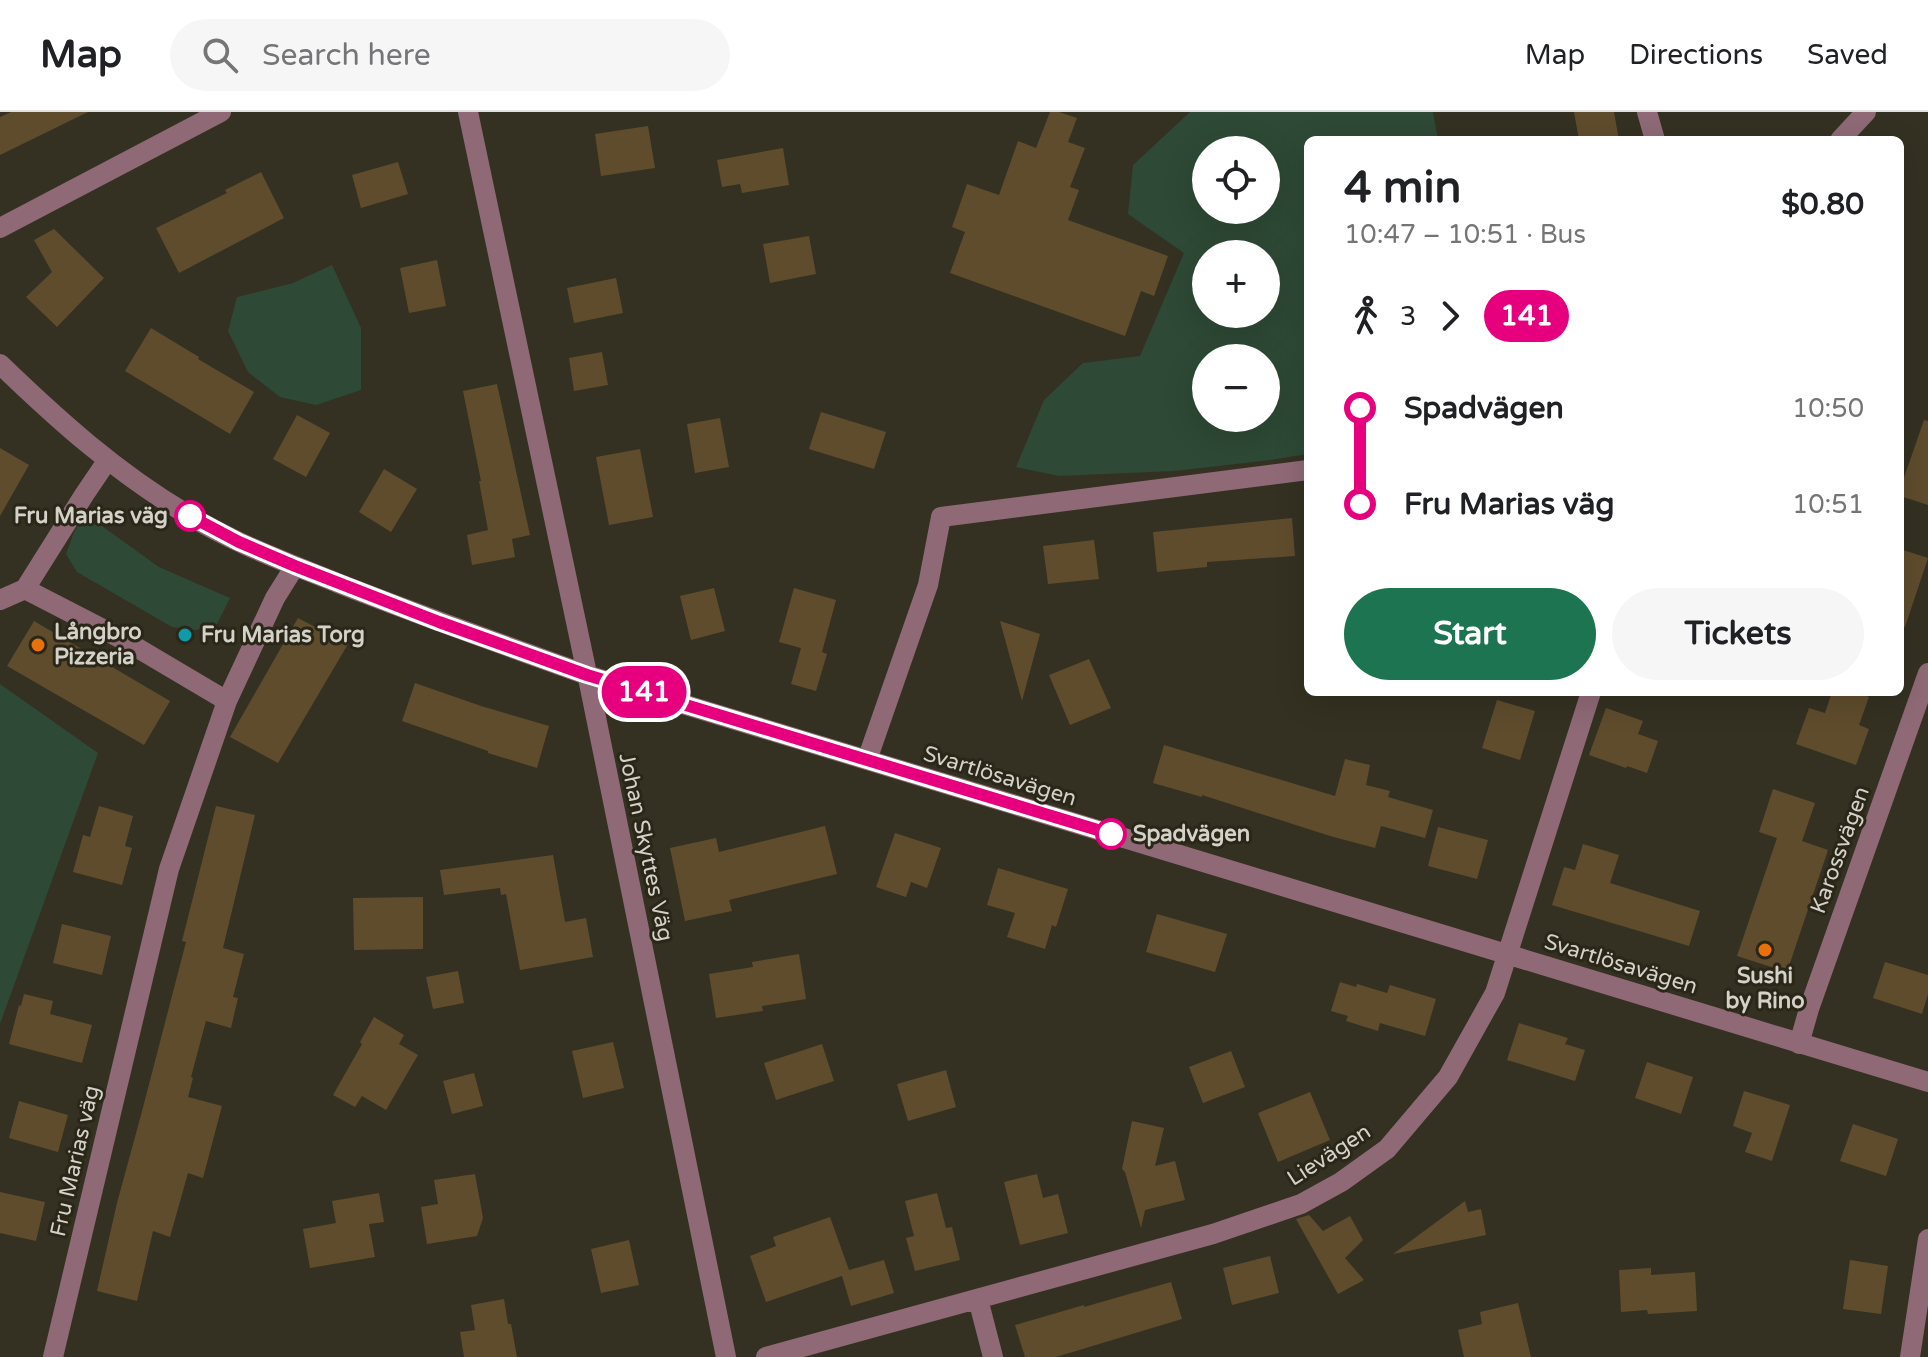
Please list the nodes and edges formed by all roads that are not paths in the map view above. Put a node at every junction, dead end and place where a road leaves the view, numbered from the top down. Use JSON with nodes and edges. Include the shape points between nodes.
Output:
{"nodes":[{"id":1,"x":221,"y":112,"type":"edge"},
{"id":2,"x":468,"y":112,"type":"edge"},
{"id":3,"x":1647,"y":112,"type":"edge"},
{"id":4,"x":1866,"y":112,"type":"edge"},
{"id":5,"x":1654,"y":136,"type":"edge"},
{"id":6,"x":1844,"y":136,"type":"edge"},
{"id":7,"x":0,"y":228,"type":"edge"},
{"id":8,"x":0,"y":364,"type":"edge"},
{"id":9,"x":107,"y":461,"type":"junction"},
{"id":10,"x":1304,"y":471,"type":"edge"},
{"id":11,"x":295,"y":566,"type":"junction"},
{"id":12,"x":25,"y":589,"type":"junction"},
{"id":13,"x":0,"y":600,"type":"edge"},
{"id":14,"x":1928,"y":673,"type":"edge"},
{"id":15,"x":587,"y":675,"type":"junction"},
{"id":16,"x":1590,"y":696,"type":"edge"},
{"id":17,"x":227,"y":701,"type":"junction"},
{"id":18,"x":1922,"y":709,"type":"edge"},
{"id":19,"x":867,"y":760,"type":"junction"},
{"id":20,"x":1507,"y":954,"type":"junction"},
{"id":21,"x":1799,"y":1044,"type":"junction"},
{"id":22,"x":1928,"y":1082,"type":"edge"},
{"id":23,"x":1928,"y":1239,"type":"edge"},
{"id":24,"x":978,"y":1299,"type":"junction"},
{"id":25,"x":53,"y":1357,"type":"edge"},
{"id":26,"x":726,"y":1357,"type":"edge"},
{"id":27,"x":766,"y":1357,"type":"edge"},
{"id":28,"x":993,"y":1357,"type":"edge"},
{"id":29,"x":1910,"y":1357,"type":"edge"}],
"edges":[{"from":1,"to":7,"type":"street"},
{"from":2,"to":15,"type":"street","name":"Johan Skyttes Väg"},
{"from":3,"to":5,"type":"street"},
{"from":4,"to":6,"type":"street"},
{"from":8,"to":9,"type":"street","name":"Svartlösavägen"},
{"from":9,"to":11,"type":"street","name":"Svartlösavägen","via":[[186,514]]},
{"from":9,"to":12,"type":"street"},
{"from":10,"to":19,"type":"street","via":[[941,517],[928,585]]},
{"from":11,"to":15,"type":"street","name":"Svartlösavägen"},
{"from":11,"to":17,"type":"street"},
{"from":12,"to":13,"type":"street"},
{"from":12,"to":17,"type":"street"},
{"from":14,"to":18,"type":"street","name":"Karossvägen"},
{"from":15,"to":19,"type":"street","name":"Svartlösavägen"},
{"from":15,"to":26,"type":"street","name":"Johan Skyttes Väg"},
{"from":16,"to":20,"type":"street","name":"Lievägen"},
{"from":17,"to":25,"type":"street","name":"Fru Marias väg","via":[[169,869]]},
{"from":18,"to":21,"type":"street","name":"Karossvägen"},
{"from":19,"to":20,"type":"street","name":"Svartlösavägen"},
{"from":20,"to":21,"type":"street","name":"Svartlösavägen"},
{"from":20,"to":24,"type":"street","name":"Lievägen","via":[[1495,993],[1448,1077],[1387,1149],[1341,1182],[1301,1204],[1213,1234]]},
{"from":21,"to":22,"type":"street","name":"Svartlösavägen"},
{"from":23,"to":29,"type":"street"},
{"from":24,"to":27,"type":"street","name":"Lievägen"},
{"from":24,"to":28,"type":"street"}]}
